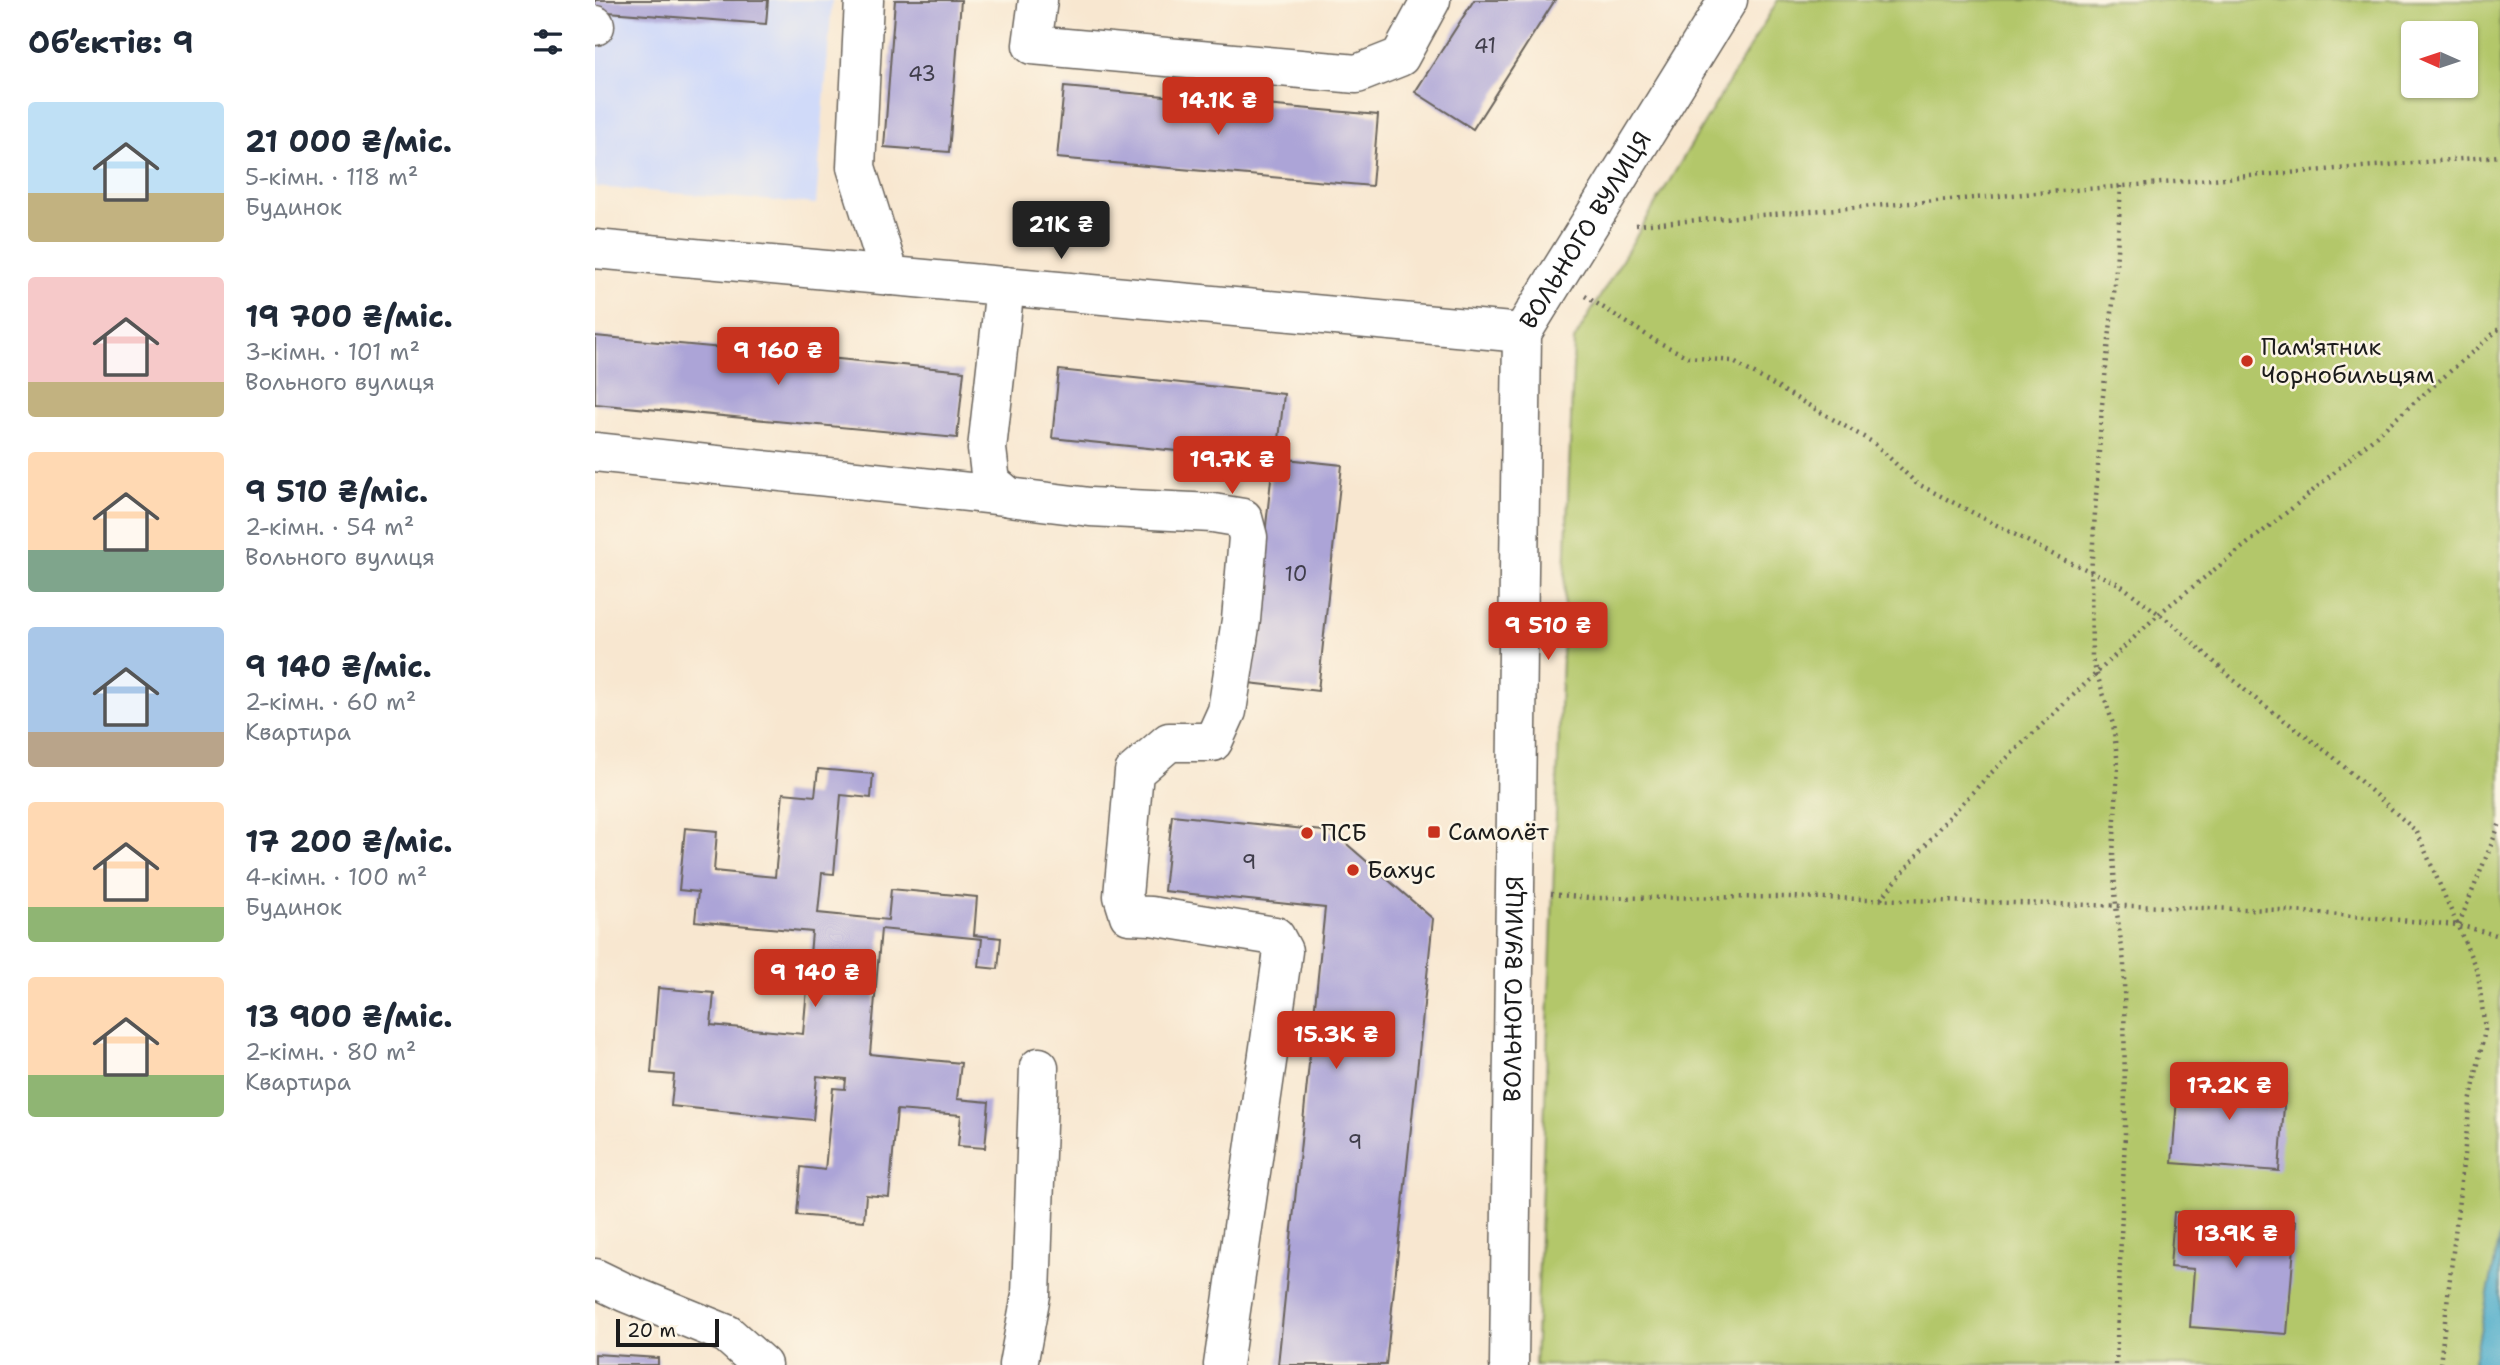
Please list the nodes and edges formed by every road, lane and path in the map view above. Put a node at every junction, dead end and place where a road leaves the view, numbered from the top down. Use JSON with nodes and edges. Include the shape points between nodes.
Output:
{"nodes":[{"id":1,"x":864,"y":0,"type":"edge"},
{"id":2,"x":1038,"y":0,"type":"edge"},
{"id":3,"x":1431,"y":0,"type":"edge"},
{"id":4,"x":1728,"y":0,"type":"edge"},
{"id":5,"x":2500,"y":156,"type":"edge"},
{"id":6,"x":2121,"y":186,"type":"junction"},
{"id":7,"x":1636,"y":225,"type":"dead end"},
{"id":8,"x":595,"y":249,"type":"edge"},
{"id":9,"x":890,"y":276,"type":"junction"},
{"id":10,"x":1005,"y":286,"type":"junction"},
{"id":11,"x":1584,"y":295,"type":"dead end"},
{"id":12,"x":2500,"y":328,"type":"edge"},
{"id":13,"x":1522,"y":333,"type":"junction"},
{"id":14,"x":595,"y":453,"type":"edge"},
{"id":15,"x":1006,"y":496,"type":"junction"},
{"id":16,"x":2500,"y":823,"type":"edge"},
{"id":17,"x":1515,"y":890,"type":"junction"},
{"id":18,"x":1881,"y":899,"type":"junction"},
{"id":19,"x":2116,"y":906,"type":"junction"},
{"id":20,"x":2458,"y":925,"type":"junction"},
{"id":21,"x":2500,"y":936,"type":"edge"},
{"id":22,"x":1039,"y":1068,"type":"dead end"},
{"id":23,"x":595,"y":1278,"type":"edge"},
{"id":24,"x":762,"y":1365,"type":"edge"},
{"id":25,"x":1018,"y":1365,"type":"edge"},
{"id":26,"x":1223,"y":1365,"type":"edge"},
{"id":27,"x":1509,"y":1365,"type":"edge"},
{"id":28,"x":2116,"y":1365,"type":"edge"},
{"id":29,"x":2440,"y":1365,"type":"edge"}],
"edges":[{"from":1,"to":9,"type":"street","via":[[856,167]]},
{"from":2,"to":3,"type":"street","via":[[1032,45],[1357,74],[1400,57]]},
{"from":4,"to":13,"type":"street","name":"ВОЛЬНОГО ВУЛИЦЯ"},
{"from":5,"to":6,"type":"path"},
{"from":6,"to":7,"type":"path"},
{"from":6,"to":19,"type":"path","via":[[2091,575],[2092,659],[2113,724],[2118,765],[2113,854]]},
{"from":8,"to":9,"type":"street"},
{"from":9,"to":10,"type":"street"},
{"from":10,"to":13,"type":"street"},
{"from":10,"to":15,"type":"street","via":[[987,449],[991,482]]},
{"from":11,"to":20,"type":"path","via":[[1688,357],[1731,361],[1874,443],[1916,483],[2119,584],[2174,625],[2248,693],[2331,755],[2417,832]]},
{"from":12,"to":18,"type":"path","via":[[2301,501],[2161,612],[1989,775],[1938,828]]},
{"from":13,"to":17,"type":"street","name":"ВОЛЬНОГО ВУЛИЦЯ"},
{"from":14,"to":15,"type":"street"},
{"from":15,"to":26,"type":"street","via":[[1243,518],[1248,537],[1227,711],[1213,742],[1169,742],[1134,772],[1123,896],[1129,915],[1275,936],[1283,951]]},
{"from":16,"to":20,"type":"path"},
{"from":17,"to":18,"type":"path","via":[[1589,898]]},
{"from":17,"to":27,"type":"street","name":"ВОЛЬНОГО ВУЛИЦЯ"},
{"from":18,"to":19,"type":"path"},
{"from":19,"to":20,"type":"path","via":[[2281,911]]},
{"from":19,"to":28,"type":"path","via":[[2124,963],[2125,1134]]},
{"from":20,"to":21,"type":"path"},
{"from":20,"to":29,"type":"path","via":[[2478,973],[2485,1030],[2470,1103]]},
{"from":22,"to":25,"type":"street","via":[[1031,1294]]},
{"from":23,"to":24,"type":"street","via":[[727,1334]]}]}
